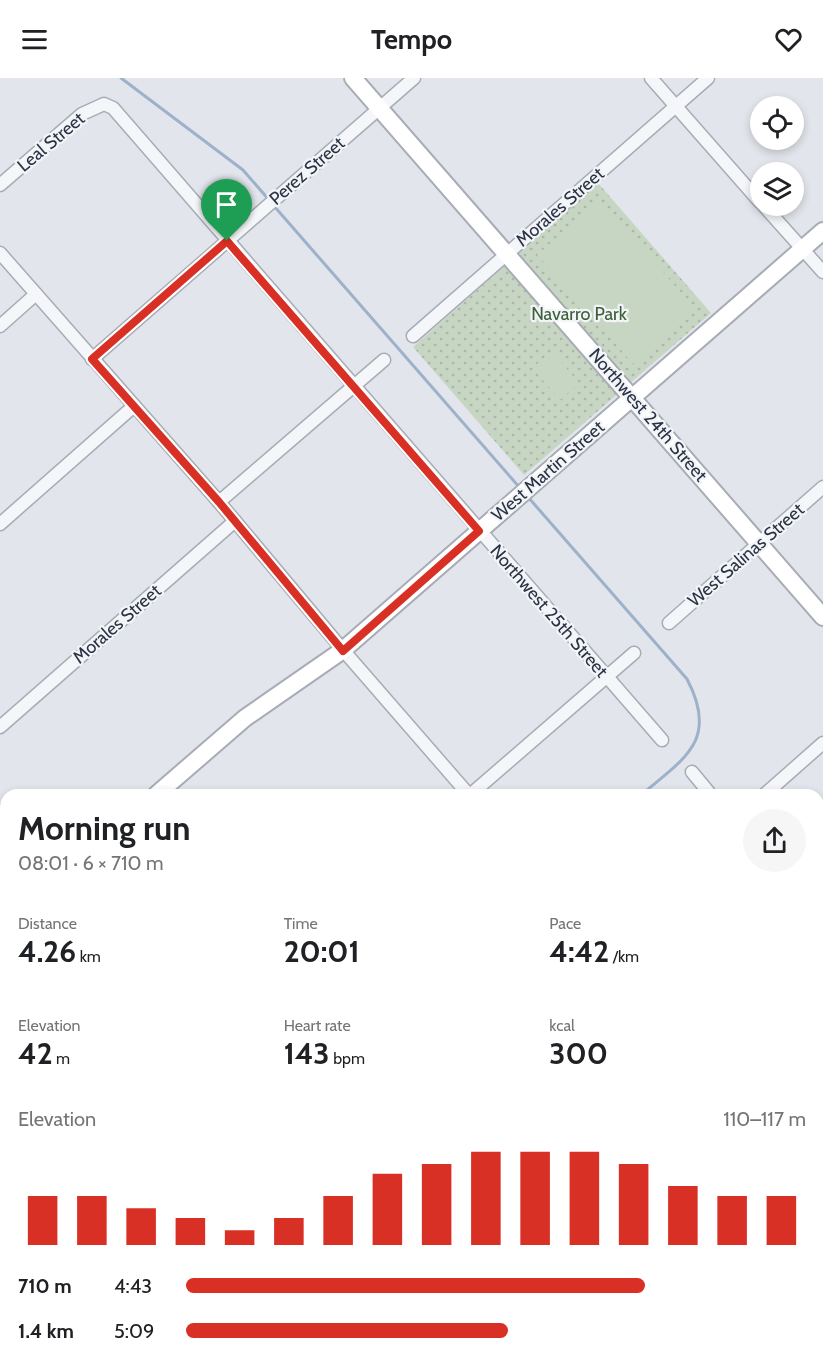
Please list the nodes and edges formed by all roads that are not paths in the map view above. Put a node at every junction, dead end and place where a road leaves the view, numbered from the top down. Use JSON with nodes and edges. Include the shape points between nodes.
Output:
{"nodes":[{"id":1,"x":353,"y":78,"type":"edge"},
{"id":2,"x":414,"y":78,"type":"edge"},
{"id":3,"x":651,"y":78,"type":"edge"},
{"id":4,"x":708,"y":78,"type":"edge"},
{"id":5,"x":104,"y":104,"type":"joint"},
{"id":6,"x":676,"y":106,"type":"junction"},
{"id":7,"x":380,"y":108,"type":"junction"},
{"id":8,"x":0,"y":184,"type":"edge"},
{"id":9,"x":750,"y":191,"type":"edge"},
{"id":10,"x":773,"y":216,"type":"edge"},
{"id":11,"x":823,"y":231,"type":"edge"},
{"id":12,"x":227,"y":241,"type":"junction"},
{"id":13,"x":802,"y":249,"type":"junction"},
{"id":14,"x":0,"y":253,"type":"edge"},
{"id":15,"x":506,"y":253,"type":"junction"},
{"id":16,"x":823,"y":272,"type":"edge"},
{"id":17,"x":36,"y":294,"type":"junction"},
{"id":18,"x":0,"y":326,"type":"edge"},
{"id":19,"x":413,"y":336,"type":"dead end"},
{"id":20,"x":92,"y":359,"type":"junction"},
{"id":21,"x":384,"y":360,"type":"dead end"},
{"id":22,"x":354,"y":384,"type":"junction"},
{"id":23,"x":633,"y":397,"type":"junction"},
{"id":24,"x":134,"y":406,"type":"junction"},
{"id":25,"x":823,"y":487,"type":"edge"},
{"id":26,"x":219,"y":502,"type":"junction"},
{"id":27,"x":235,"y":521,"type":"junction"},
{"id":28,"x":0,"y":524,"type":"edge"},
{"id":29,"x":479,"y":531,"type":"junction"},
{"id":30,"x":759,"y":543,"type":"junction"},
{"id":31,"x":823,"y":616,"type":"edge"},
{"id":32,"x":669,"y":623,"type":"dead end"},
{"id":33,"x":343,"y":651,"type":"junction"},
{"id":34,"x":634,"y":653,"type":"dead end"},
{"id":35,"x":607,"y":676,"type":"junction"},
{"id":36,"x":0,"y":727,"type":"edge"},
{"id":37,"x":662,"y":740,"type":"dead end"},
{"id":38,"x":823,"y":743,"type":"edge"},
{"id":39,"x":692,"y":772,"type":"dead end"},
{"id":40,"x":163,"y":789,"type":"edge"},
{"id":41,"x":465,"y":789,"type":"edge"},
{"id":42,"x":477,"y":789,"type":"edge"},
{"id":43,"x":706,"y":789,"type":"edge"},
{"id":44,"x":771,"y":789,"type":"edge"}],
"edges":[{"from":1,"to":7,"type":"main road","name":"Northwest 24th Street"},
{"from":2,"to":7,"type":"street","name":"Perez Street"},
{"from":3,"to":6,"type":"street"},
{"from":4,"to":6,"type":"street","name":"Morales Street"},
{"from":5,"to":8,"type":"street","name":"Leal Street","via":[[82,114]]},
{"from":5,"to":12,"type":"street","name":"Northwest 25th Street","via":[[113,108]]},
{"from":6,"to":9,"type":"street"},
{"from":6,"to":15,"type":"street","name":"Morales Street"},
{"from":7,"to":12,"type":"street","name":"Perez Street"},
{"from":7,"to":15,"type":"main road","name":"Northwest 24th Street"},
{"from":10,"to":13,"type":"street"},
{"from":11,"to":13,"type":"main road","name":"West Martin Street"},
{"from":12,"to":20,"type":"street","name":"Perez Street"},
{"from":12,"to":22,"type":"street","name":"Northwest 25th Street"},
{"from":13,"to":16,"type":"street"},
{"from":13,"to":23,"type":"main road","name":"West Martin Street"},
{"from":14,"to":17,"type":"street"},
{"from":15,"to":19,"type":"street","name":"Morales Street"},
{"from":15,"to":23,"type":"main road","name":"Northwest 24th Street"},
{"from":17,"to":18,"type":"street"},
{"from":17,"to":20,"type":"street"},
{"from":20,"to":24,"type":"street"},
{"from":21,"to":22,"type":"street"},
{"from":22,"to":26,"type":"street"},
{"from":22,"to":29,"type":"street","name":"Northwest 25th Street"},
{"from":23,"to":29,"type":"main road","name":"West Martin Street"},
{"from":23,"to":30,"type":"main road","name":"Northwest 24th Street"},
{"from":24,"to":26,"type":"street"},
{"from":24,"to":28,"type":"street"},
{"from":25,"to":30,"type":"street","name":"West Salinas Street"},
{"from":26,"to":27,"type":"street"},
{"from":27,"to":33,"type":"street"},
{"from":27,"to":36,"type":"street","name":"Morales Street"},
{"from":29,"to":33,"type":"main road","name":"West Martin Street"},
{"from":29,"to":35,"type":"street","name":"Northwest 25th Street"},
{"from":30,"to":31,"type":"main road","name":"Northwest 24th Street"},
{"from":30,"to":32,"type":"street","name":"West Salinas Street"},
{"from":33,"to":40,"type":"main road","name":"West Martin Street","via":[[245,718]]},
{"from":33,"to":41,"type":"street"},
{"from":34,"to":35,"type":"street"},
{"from":35,"to":37,"type":"street","name":"Northwest 25th Street"},
{"from":35,"to":42,"type":"street"},
{"from":38,"to":44,"type":"street"},
{"from":39,"to":43,"type":"street"}]}
